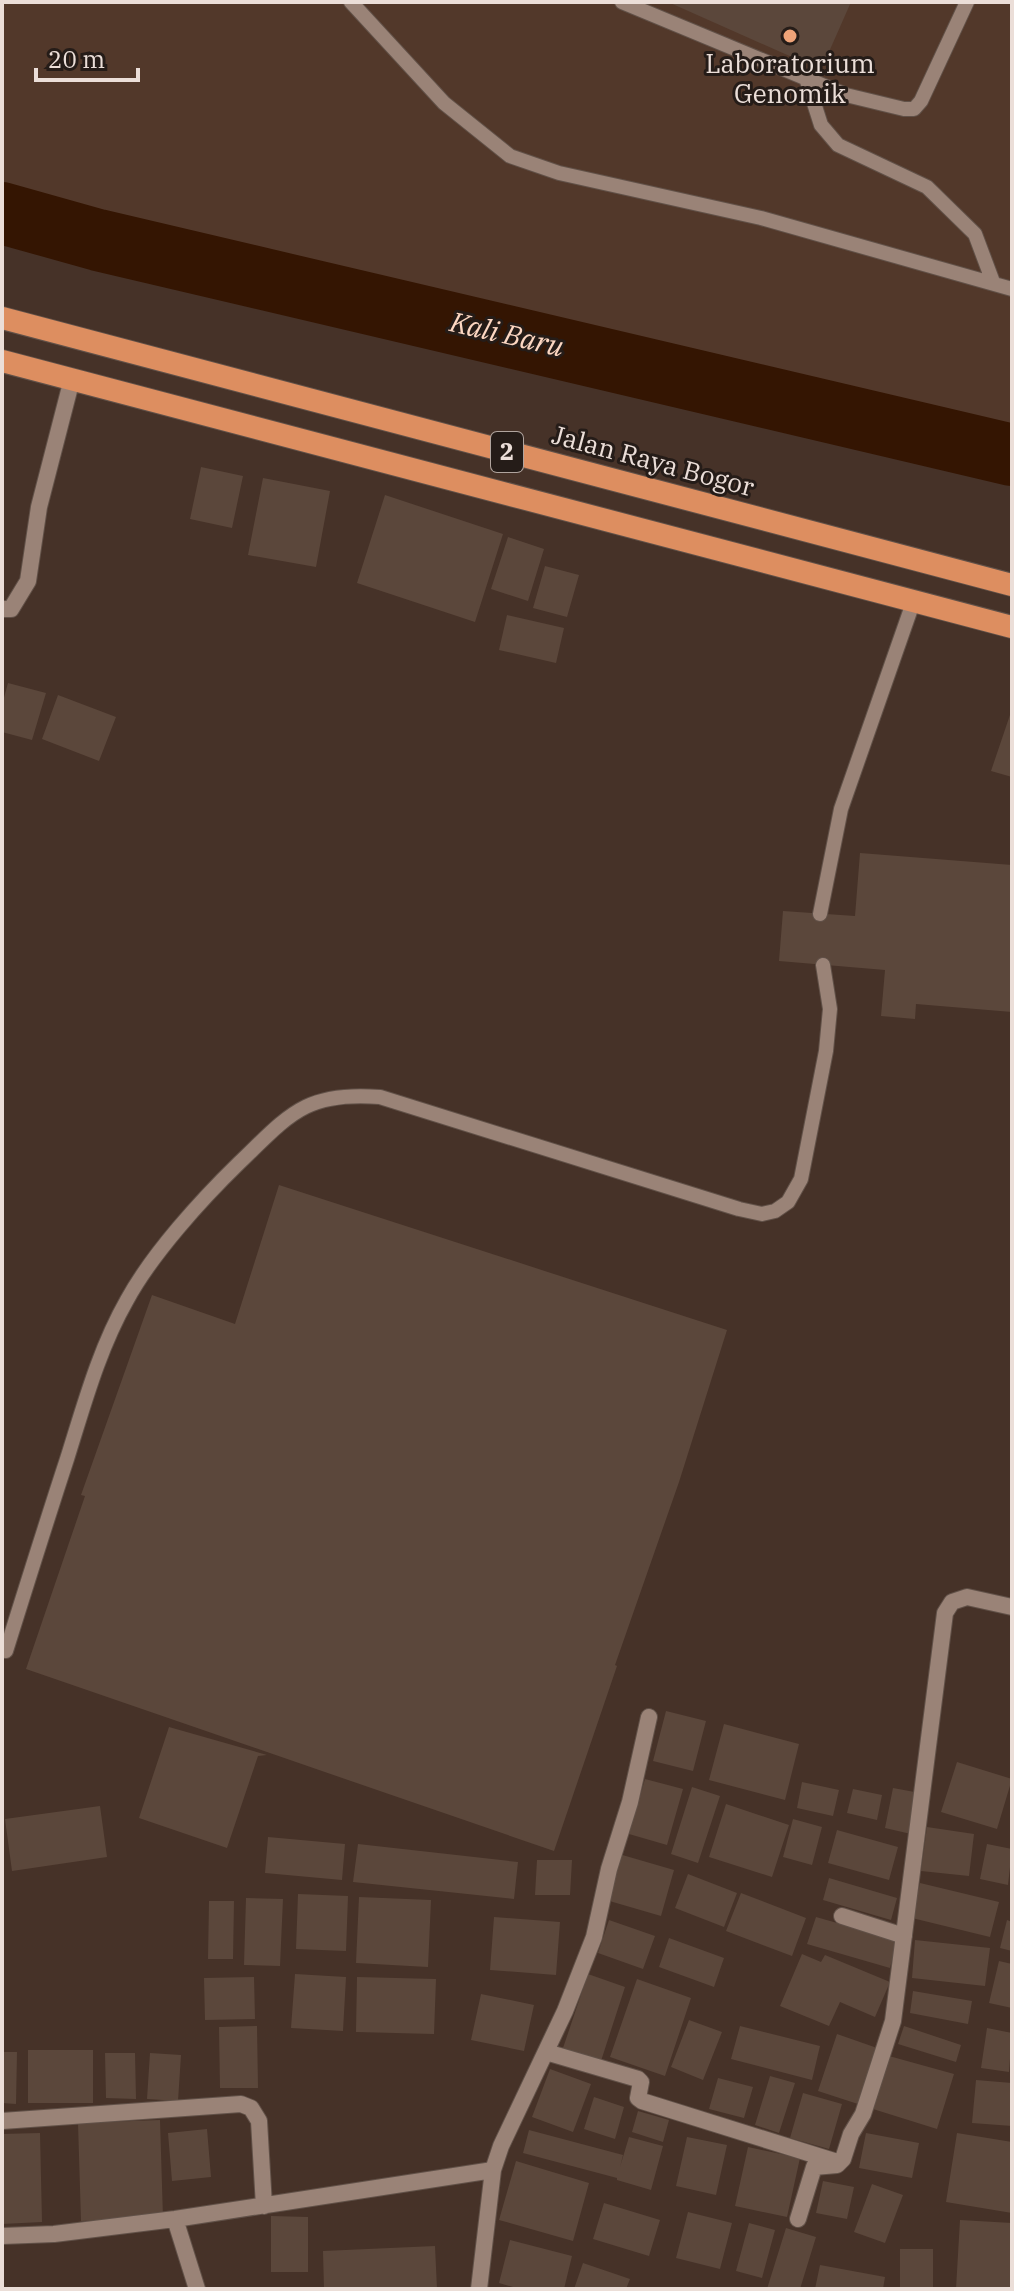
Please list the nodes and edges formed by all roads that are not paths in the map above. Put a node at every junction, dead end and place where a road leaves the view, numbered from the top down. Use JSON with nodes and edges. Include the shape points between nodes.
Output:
{"nodes":[{"id":1,"x":351,"y":2,"type":"edge"},
{"id":2,"x":622,"y":2,"type":"edge"},
{"id":3,"x":967,"y":2,"type":"edge"},
{"id":4,"x":806,"y":78,"type":"junction"},
{"id":5,"x":993,"y":282,"type":"junction"},
{"id":6,"x":1012,"y":289,"type":"edge"},
{"id":7,"x":2,"y":318,"type":"edge"},
{"id":8,"x":2,"y":361,"type":"edge"},
{"id":9,"x":72,"y":379,"type":"junction"},
{"id":10,"x":1012,"y":585,"type":"edge"},
{"id":11,"x":914,"y":600,"type":"junction"},
{"id":12,"x":2,"y":609,"type":"edge"},
{"id":13,"x":1012,"y":627,"type":"edge"},
{"id":14,"x":820,"y":914,"type":"dead end"},
{"id":15,"x":823,"y":965,"type":"dead end"},
{"id":16,"x":1012,"y":1607,"type":"edge"},
{"id":17,"x":6,"y":1651,"type":"dead end"},
{"id":18,"x":649,"y":1717,"type":"dead end"},
{"id":19,"x":842,"y":1916,"type":"dead end"},
{"id":20,"x":904,"y":1936,"type":"junction"},
{"id":21,"x":546,"y":2052,"type":"junction"},
{"id":22,"x":2,"y":2121,"type":"edge"},
{"id":23,"x":840,"y":2163,"type":"junction"},
{"id":24,"x":493,"y":2170,"type":"junction"},
{"id":25,"x":264,"y":2206,"type":"junction"},
{"id":26,"x":175,"y":2219,"type":"junction"},
{"id":27,"x":798,"y":2219,"type":"dead end"},
{"id":28,"x":2,"y":2236,"type":"edge"},
{"id":29,"x":197,"y":2289,"type":"edge"},
{"id":30,"x":479,"y":2289,"type":"edge"}],
"edges":[{"from":1,"to":5,"type":"lane","via":[[444,103],[510,156],[559,173],[761,218]]},
{"from":2,"to":4,"type":"lane"},
{"from":3,"to":4,"type":"lane","via":[[914,109],[846,95]]},
{"from":4,"to":5,"type":"lane","via":[[821,125],[838,145],[927,187],[975,234]]},
{"from":5,"to":6,"type":"lane"},
{"from":7,"to":10,"type":"highway","name":"Jalan Raya Bogor","number":"2"},
{"from":8,"to":9,"type":"highway","number":"2"},
{"from":9,"to":11,"type":"highway","number":"2"},
{"from":9,"to":12,"type":"street","via":[[39,507],[28,581],[11,609]]},
{"from":11,"to":13,"type":"highway","number":"2"},
{"from":11,"to":14,"type":"lane","via":[[841,809]]},
{"from":15,"to":17,"type":"lane","via":[[830,1009],[809,1147],[795,1191],[775,1211],[739,1209],[380,1097],[326,1098],[288,1115],[178,1229],[128,1299],[93,1374]]},
{"from":16,"to":20,"type":"street","via":[[967,1597],[952,1602],[945,1613]]},
{"from":18,"to":21,"type":"street","via":[[594,1937]]},
{"from":19,"to":20,"type":"street"},
{"from":20,"to":23,"type":"street","via":[[893,2021],[863,2114]]},
{"from":21,"to":23,"type":"street","via":[[638,2079],[642,2101]]},
{"from":21,"to":24,"type":"street"},
{"from":22,"to":25,"type":"street","via":[[241,2104],[259,2121]]},
{"from":23,"to":27,"type":"street","via":[[814,2167]]},
{"from":24,"to":25,"type":"street"},
{"from":24,"to":30,"type":"street"},
{"from":25,"to":26,"type":"street"},
{"from":26,"to":28,"type":"street"},
{"from":26,"to":29,"type":"street"}]}
